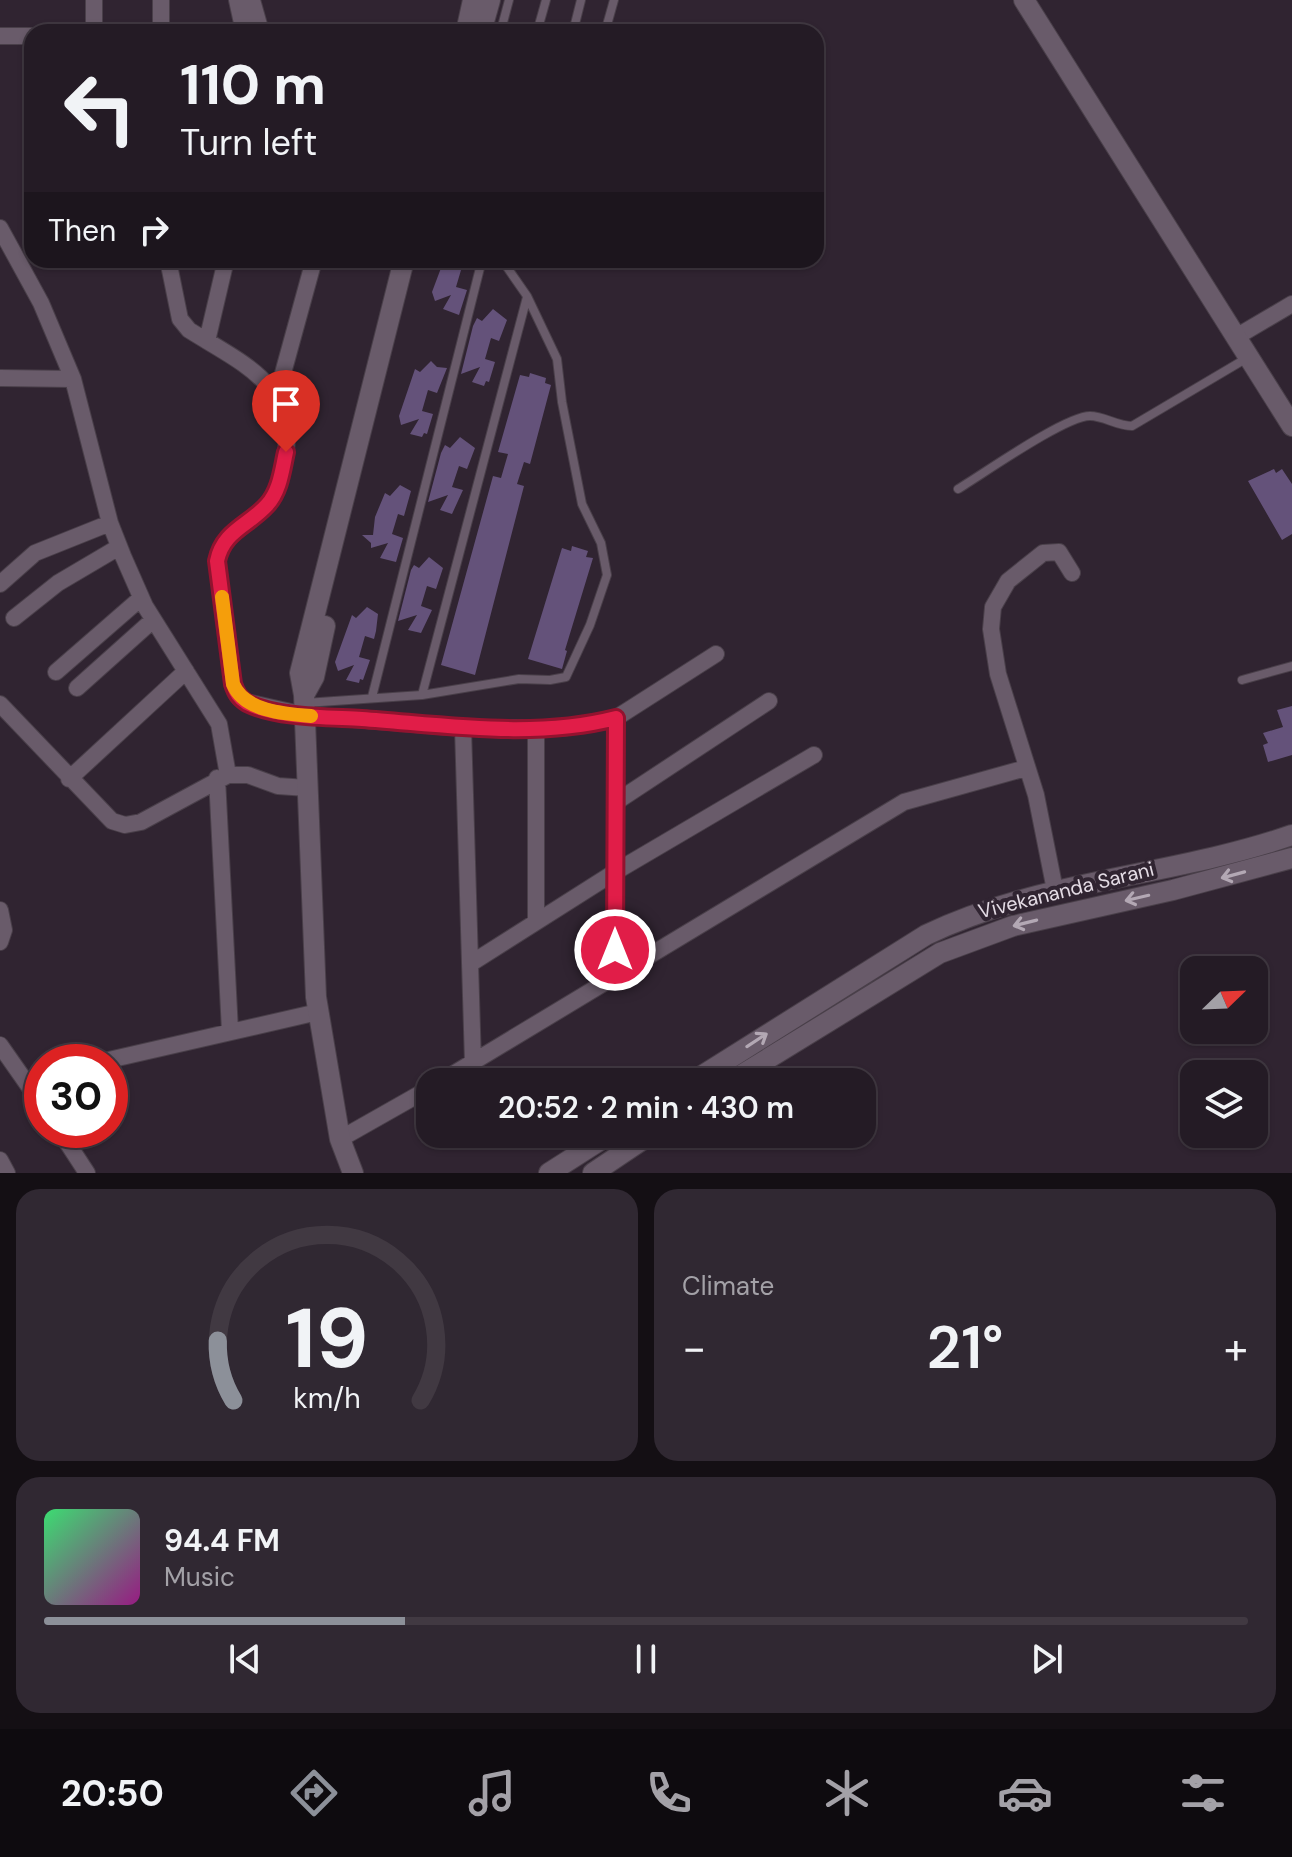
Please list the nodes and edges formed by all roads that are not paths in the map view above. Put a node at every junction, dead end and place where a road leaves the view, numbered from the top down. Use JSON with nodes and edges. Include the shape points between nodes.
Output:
{"nodes":[{"id":1,"x":94,"y":0,"type":"edge"},
{"id":2,"x":161,"y":0,"type":"edge"},
{"id":3,"x":237,"y":0,"type":"edge"},
{"id":4,"x":252,"y":0,"type":"edge"},
{"id":5,"x":473,"y":0,"type":"edge"},
{"id":6,"x":490,"y":0,"type":"edge"},
{"id":7,"x":509,"y":0,"type":"edge"},
{"id":8,"x":546,"y":0,"type":"edge"},
{"id":9,"x":581,"y":0,"type":"edge"},
{"id":10,"x":614,"y":0,"type":"edge"},
{"id":11,"x":1028,"y":2,"type":"edge"},
{"id":12,"x":94,"y":24,"type":"edge"},
{"id":13,"x":161,"y":24,"type":"edge"},
{"id":14,"x":242,"y":24,"type":"edge"},
{"id":15,"x":259,"y":24,"type":"edge"},
{"id":16,"x":485,"y":24,"type":"edge"},
{"id":17,"x":488,"y":24,"type":"edge"},
{"id":18,"x":493,"y":24,"type":"edge"},
{"id":19,"x":539,"y":24,"type":"edge"},
{"id":20,"x":575,"y":24,"type":"edge"},
{"id":21,"x":607,"y":24,"type":"edge"},
{"id":22,"x":0,"y":36,"type":"edge"},
{"id":23,"x":24,"y":36,"type":"edge"},
{"id":24,"x":0,"y":228,"type":"edge"},
{"id":25,"x":170,"y":268,"type":"edge"},
{"id":26,"x":224,"y":268,"type":"edge"},
{"id":27,"x":312,"y":268,"type":"edge"},
{"id":28,"x":402,"y":268,"type":"edge"},
{"id":29,"x":415,"y":268,"type":"edge"},
{"id":30,"x":480,"y":268,"type":"edge"},
{"id":31,"x":508,"y":268,"type":"edge"},
{"id":32,"x":527,"y":296,"type":"junction"},
{"id":33,"x":1292,"y":304,"type":"edge"},
{"id":34,"x":1236,"y":337,"type":"junction"},
{"id":35,"x":207,"y":341,"type":"junction"},
{"id":36,"x":1248,"y":357,"type":"junction"},
{"id":37,"x":0,"y":378,"type":"edge"},
{"id":38,"x":73,"y":379,"type":"junction"},
{"id":39,"x":277,"y":395,"type":"junction"},
{"id":40,"x":1292,"y":426,"type":"edge"},
{"id":41,"x":958,"y":489,"type":"dead end"},
{"id":42,"x":110,"y":523,"type":"junction"},
{"id":43,"x":119,"y":547,"type":"junction"},
{"id":44,"x":1072,"y":573,"type":"dead end"},
{"id":45,"x":0,"y":584,"type":"edge"},
{"id":46,"x":141,"y":598,"type":"junction"},
{"id":47,"x":14,"y":618,"type":"dead end"},
{"id":48,"x":153,"y":620,"type":"junction"},
{"id":49,"x":716,"y":654,"type":"dead end"},
{"id":50,"x":1292,"y":666,"type":"edge"},
{"id":51,"x":186,"y":671,"type":"junction"},
{"id":52,"x":56,"y":672,"type":"dead end"},
{"id":53,"x":1242,"y":680,"type":"dead end"},
{"id":54,"x":77,"y":688,"type":"dead end"},
{"id":55,"x":422,"y":695,"type":"junction"},
{"id":56,"x":372,"y":697,"type":"junction"},
{"id":57,"x":769,"y":701,"type":"dead end"},
{"id":58,"x":0,"y":704,"type":"edge"},
{"id":59,"x":304,"y":704,"type":"junction"},
{"id":60,"x":616,"y":718,"type":"junction"},
{"id":61,"x":463,"y":728,"type":"junction"},
{"id":62,"x":536,"y":728,"type":"junction"},
{"id":63,"x":814,"y":755,"type":"dead end"},
{"id":64,"x":1026,"y":768,"type":"junction"},
{"id":65,"x":222,"y":776,"type":"junction"},
{"id":66,"x":69,"y":779,"type":"junction"},
{"id":67,"x":307,"y":788,"type":"junction"},
{"id":68,"x":616,"y":802,"type":"junction"},
{"id":69,"x":1292,"y":835,"type":"edge"},
{"id":70,"x":1292,"y":858,"type":"edge"},
{"id":71,"x":615,"y":872,"type":"junction"},
{"id":72,"x":1064,"y":888,"type":"junction"},
{"id":73,"x":0,"y":910,"type":"edge"},
{"id":74,"x":536,"y":922,"type":"junction"},
{"id":75,"x":0,"y":942,"type":"edge"},
{"id":76,"x":470,"y":964,"type":"junction"},
{"id":77,"x":615,"y":977,"type":"junction"},
{"id":78,"x":318,"y":1012,"type":"junction"},
{"id":79,"x":230,"y":1031,"type":"junction"},
{"id":80,"x":0,"y":1045,"type":"edge"},
{"id":81,"x":128,"y":1055,"type":"edge"},
{"id":82,"x":473,"y":1063,"type":"junction"},
{"id":83,"x":464,"y":1068,"type":"edge"},
{"id":84,"x":714,"y":1068,"type":"edge"},
{"id":85,"x":753,"y":1068,"type":"edge"},
{"id":86,"x":24,"y":1070,"type":"edge"},
{"id":87,"x":416,"y":1096,"type":"edge"},
{"id":88,"x":340,"y":1139,"type":"junction"},
{"id":89,"x":71,"y":1148,"type":"edge"},
{"id":90,"x":588,"y":1148,"type":"edge"},
{"id":91,"x":630,"y":1148,"type":"edge"},
{"id":92,"x":0,"y":1160,"type":"edge"},
{"id":93,"x":7,"y":1173,"type":"edge"},
{"id":94,"x":87,"y":1173,"type":"edge"},
{"id":95,"x":353,"y":1173,"type":"edge"},
{"id":96,"x":549,"y":1173,"type":"edge"},
{"id":97,"x":593,"y":1173,"type":"edge"}],
"edges":[{"from":1,"to":12,"type":"street"},
{"from":2,"to":13,"type":"street"},
{"from":3,"to":14,"type":"street"},
{"from":4,"to":15,"type":"street"},
{"from":5,"to":16,"type":"street"},
{"from":6,"to":17,"type":"street"},
{"from":7,"to":18,"type":"lane"},
{"from":8,"to":19,"type":"lane"},
{"from":9,"to":20,"type":"lane"},
{"from":10,"to":21,"type":"lane"},
{"from":11,"to":34,"type":"street"},
{"from":22,"to":23,"type":"street"},
{"from":24,"to":38,"type":"street","via":[[41,303]]},
{"from":25,"to":35,"type":"street","via":[[180,319]]},
{"from":26,"to":35,"type":"street"},
{"from":27,"to":39,"type":"street"},
{"from":28,"to":59,"type":"street","via":[[300,673]]},
{"from":29,"to":59,"type":"street"},
{"from":30,"to":56,"type":"lane"},
{"from":31,"to":32,"type":"lane"},
{"from":32,"to":55,"type":"lane"},
{"from":32,"to":55,"type":"lane","via":[[557,359],[582,504],[601,543],[607,575],[566,677]]},
{"from":33,"to":34,"type":"street"},
{"from":34,"to":36,"type":"street"},
{"from":35,"to":39,"type":"street","via":[[264,378]]},
{"from":36,"to":40,"type":"street"},
{"from":36,"to":41,"type":"lane","via":[[1132,426],[1093,416],[1069,422]]},
{"from":37,"to":38,"type":"street"},
{"from":38,"to":42,"type":"street"},
{"from":39,"to":59,"type":"street","via":[[289,435],[275,493],[227,537],[217,561],[238,696],[259,707]]},
{"from":42,"to":43,"type":"street"},
{"from":42,"to":45,"type":"street","via":[[35,553]]},
{"from":43,"to":46,"type":"street"},
{"from":43,"to":47,"type":"street","via":[[58,583]]},
{"from":44,"to":64,"type":"street","via":[[1059,552],[1043,553],[1008,581],[993,607],[994,656]]},
{"from":46,"to":48,"type":"street"},
{"from":46,"to":52,"type":"street"},
{"from":48,"to":51,"type":"street"},
{"from":48,"to":54,"type":"street"},
{"from":49,"to":60,"type":"street"},
{"from":50,"to":53,"type":"lane"},
{"from":51,"to":65,"type":"street","via":[[219,724]]},
{"from":51,"to":66,"type":"street"},
{"from":55,"to":56,"type":"lane"},
{"from":56,"to":59,"type":"lane"},
{"from":57,"to":68,"type":"street"},
{"from":58,"to":66,"type":"street"},
{"from":59,"to":61,"type":"street"},
{"from":59,"to":67,"type":"street"},
{"from":60,"to":62,"type":"street"},
{"from":60,"to":68,"type":"street"},
{"from":61,"to":62,"type":"street"},
{"from":61,"to":76,"type":"street"},
{"from":62,"to":74,"type":"street"},
{"from":63,"to":71,"type":"street"},
{"from":64,"to":72,"type":"street"},
{"from":64,"to":77,"type":"street","via":[[904,802]]},
{"from":65,"to":66,"type":"street","via":[[157,816],[125,825],[112,821]]},
{"from":65,"to":67,"type":"street","via":[[248,775],[278,786]]},
{"from":65,"to":79,"type":"street"},
{"from":67,"to":78,"type":"street"},
{"from":68,"to":71,"type":"street"},
{"from":69,"to":72,"type":"street","name":"Vivekananda Sarani"},
{"from":70,"to":85,"type":"street","name":"Vivekananda Sarani","one_way":true,"via":[[1013,926],[940,953]]},
{"from":71,"to":74,"type":"street"},
{"from":71,"to":77,"type":"street"},
{"from":84,"to":72,"type":"street","name":"Vivekananda Sarani","one_way":true,"via":[[926,935],[990,907]]},
{"from":73,"to":75,"type":"street"},
{"from":74,"to":76,"type":"street"},
{"from":76,"to":82,"type":"street"},
{"from":77,"to":82,"type":"street"},
{"from":78,"to":79,"type":"street"},
{"from":78,"to":88,"type":"street"},
{"from":79,"to":81,"type":"street"},
{"from":80,"to":86,"type":"street"},
{"from":82,"to":83,"type":"street"},
{"from":87,"to":88,"type":"street"},
{"from":88,"to":95,"type":"street"},
{"from":89,"to":94,"type":"street"},
{"from":90,"to":96,"type":"street"},
{"from":91,"to":97,"type":"street"},
{"from":92,"to":93,"type":"street"}]}
